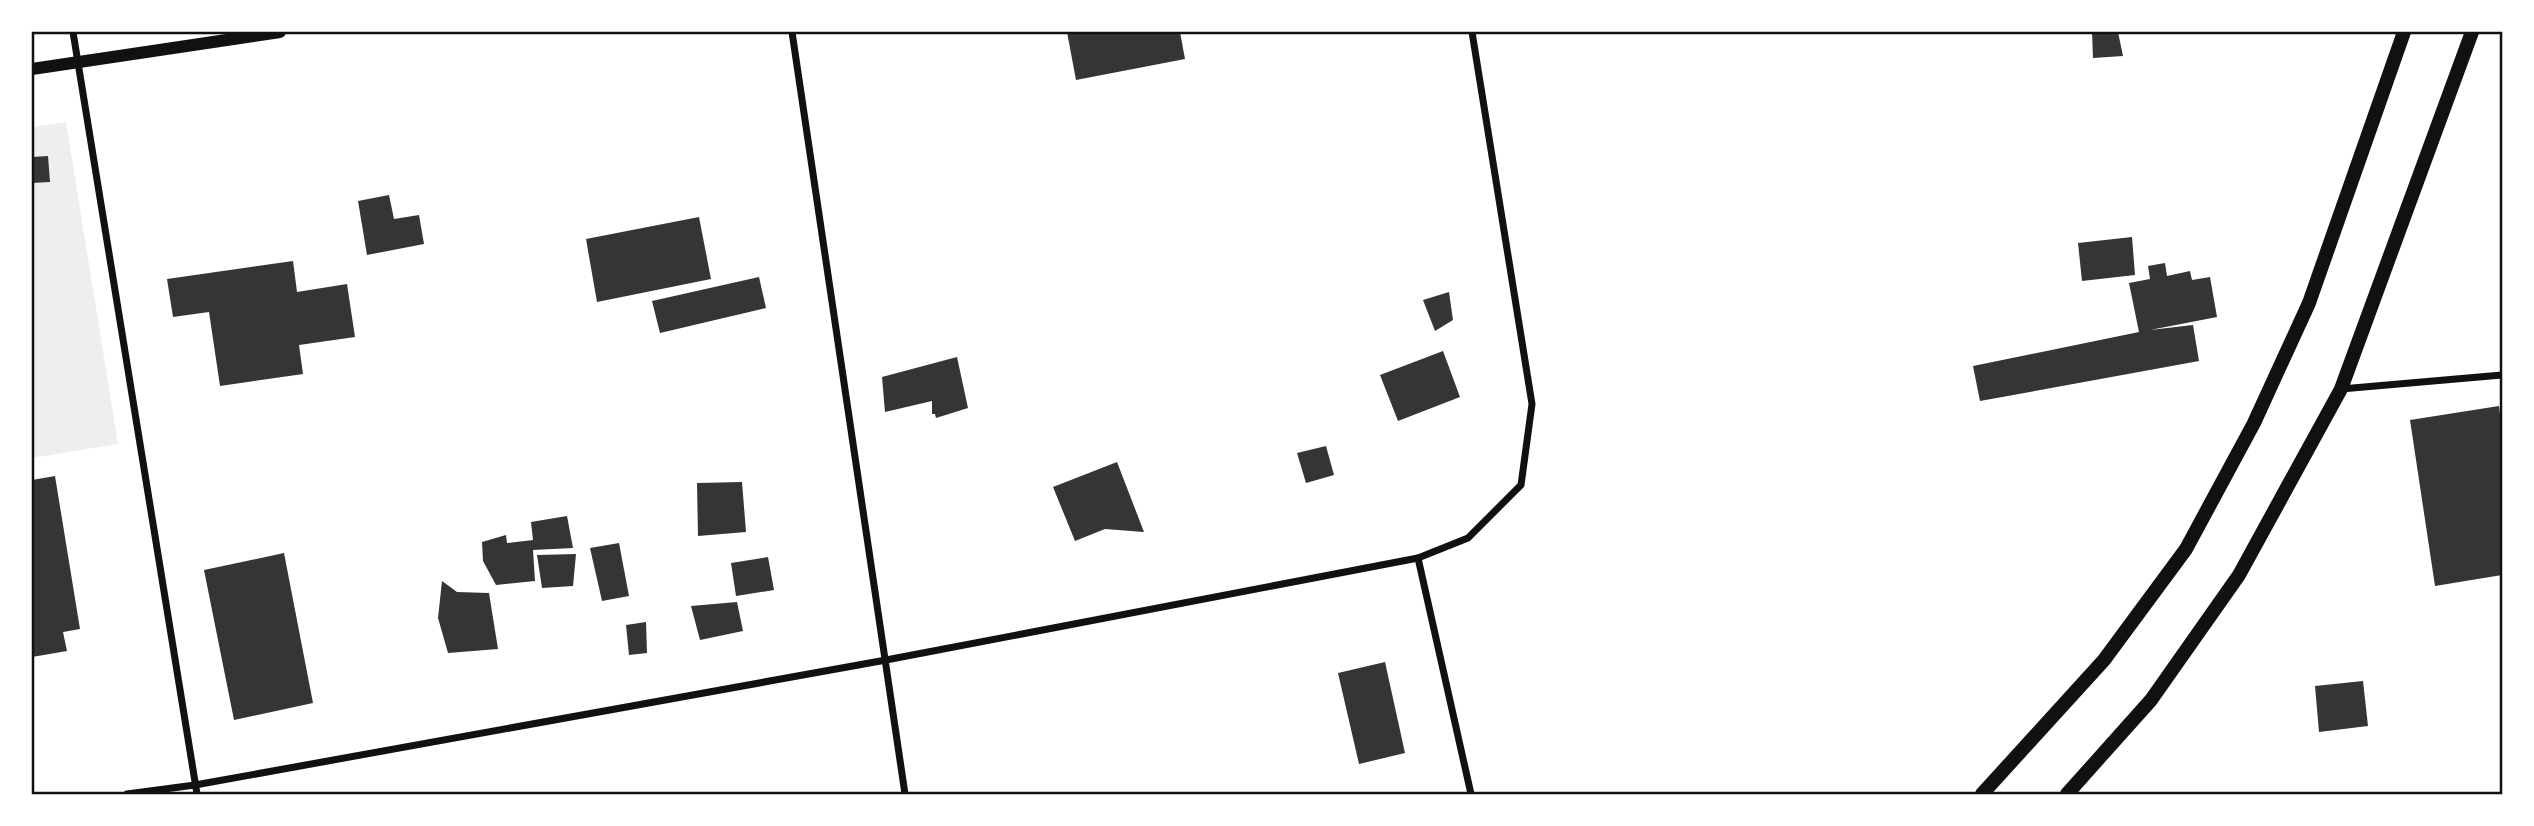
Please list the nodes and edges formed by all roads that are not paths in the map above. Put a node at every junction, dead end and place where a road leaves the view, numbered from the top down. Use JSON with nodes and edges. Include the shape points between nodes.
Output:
{"nodes":[{"id":1,"x":73,"y":32,"type":"edge"},
{"id":2,"x":280,"y":32,"type":"edge"},
{"id":3,"x":792,"y":32,"type":"edge"},
{"id":4,"x":1472,"y":32,"type":"edge"},
{"id":5,"x":2404,"y":32,"type":"edge"},
{"id":6,"x":2472,"y":32,"type":"edge"},
{"id":7,"x":77,"y":62,"type":"junction"},
{"id":8,"x":32,"y":69,"type":"edge"},
{"id":9,"x":2502,"y":375,"type":"edge"},
{"id":10,"x":2341,"y":389,"type":"junction"},
{"id":11,"x":1418,"y":558,"type":"junction"},
{"id":12,"x":886,"y":660,"type":"junction"},
{"id":13,"x":195,"y":785,"type":"junction"},
{"id":14,"x":127,"y":794,"type":"edge"},
{"id":15,"x":197,"y":794,"type":"edge"},
{"id":16,"x":905,"y":794,"type":"edge"},
{"id":17,"x":1471,"y":794,"type":"edge"},
{"id":18,"x":1982,"y":794,"type":"edge"},
{"id":19,"x":2067,"y":794,"type":"edge"}],
"edges":[{"from":1,"to":7,"type":"street"},
{"from":2,"to":7,"type":"street"},
{"from":3,"to":12,"type":"street"},
{"from":4,"to":11,"type":"street","via":[[1532,404],[1521,485],[1468,538]]},
{"from":5,"to":18,"type":"main road","via":[[2309,303],[2254,424],[2186,549],[2104,660]]},
{"from":6,"to":10,"type":"main road"},
{"from":7,"to":8,"type":"street"},
{"from":7,"to":13,"type":"street"},
{"from":9,"to":10,"type":"street"},
{"from":10,"to":19,"type":"main road","via":[[2239,575],[2151,700]]},
{"from":11,"to":12,"type":"street"},
{"from":11,"to":17,"type":"street"},
{"from":12,"to":13,"type":"street"},
{"from":12,"to":16,"type":"street"},
{"from":13,"to":14,"type":"street"},
{"from":13,"to":15,"type":"street"}]}
